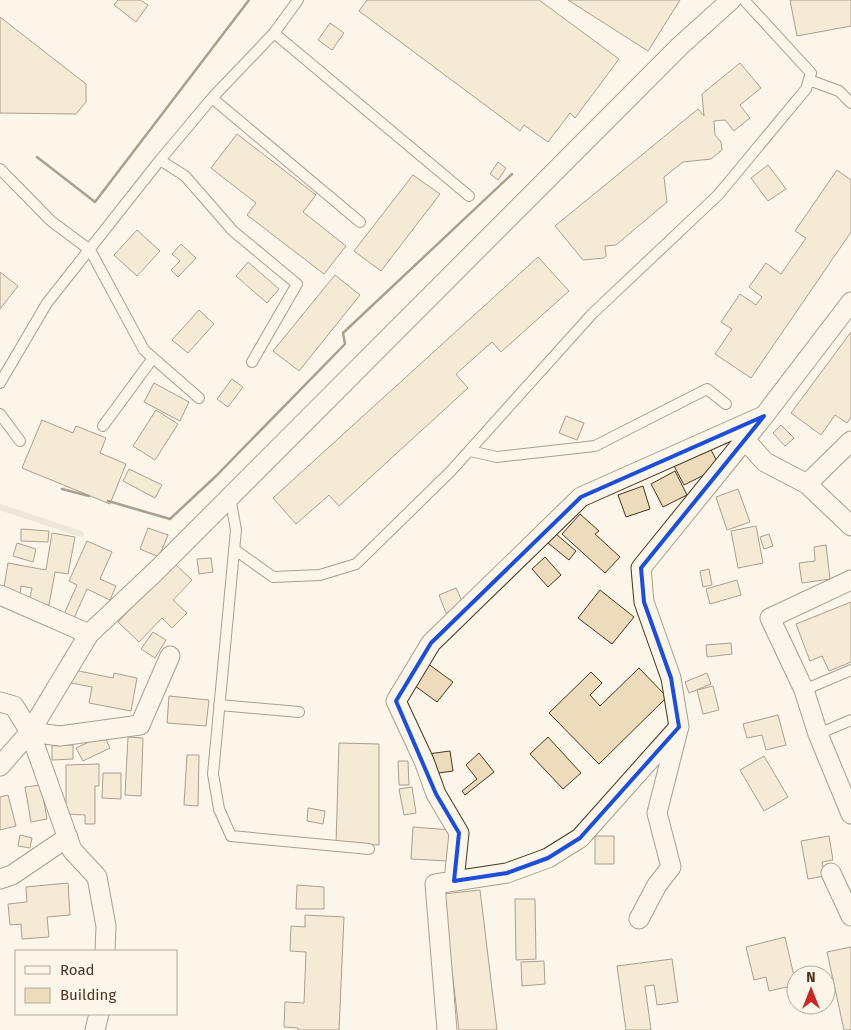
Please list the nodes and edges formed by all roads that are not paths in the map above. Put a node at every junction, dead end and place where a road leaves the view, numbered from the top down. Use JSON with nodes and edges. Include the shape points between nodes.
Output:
{"nodes":[{"id":1,"x":298,"y":0,"type":"edge"},
{"id":2,"x":730,"y":0,"type":"edge"},
{"id":3,"x":744,"y":0,"type":"edge"},
{"id":4,"x":274,"y":33,"type":"junction"},
{"id":5,"x":809,"y":80,"type":"junction"},
{"id":6,"x":212,"y":98,"type":"junction"},
{"id":7,"x":851,"y":103,"type":"edge"},
{"id":8,"x":160,"y":160,"type":"junction"},
{"id":9,"x":0,"y":169,"type":"edge"},
{"id":10,"x":469,"y":196,"type":"dead end"},
{"id":11,"x":360,"y":222,"type":"dead end"},
{"id":12,"x":90,"y":250,"type":"junction"},
{"id":13,"x":851,"y":302,"type":"edge"},
{"id":14,"x":153,"y":358,"type":"junction"},
{"id":15,"x":252,"y":362,"type":"dead end"},
{"id":16,"x":0,"y":383,"type":"edge"},
{"id":17,"x":199,"y":398,"type":"dead end"},
{"id":18,"x":726,"y":404,"type":"dead end"},
{"id":19,"x":0,"y":414,"type":"edge"},
{"id":20,"x":764,"y":416,"type":"junction"},
{"id":21,"x":103,"y":426,"type":"dead end"},
{"id":22,"x":744,"y":440,"type":"junction"},
{"id":23,"x":20,"y":441,"type":"dead end"},
{"id":24,"x":851,"y":441,"type":"edge"},
{"id":25,"x":470,"y":451,"type":"junction"},
{"id":26,"x":807,"y":484,"type":"junction"},
{"id":27,"x":230,"y":497,"type":"junction"},
{"id":28,"x":851,"y":526,"type":"edge"},
{"id":29,"x":234,"y":549,"type":"junction"},
{"id":30,"x":851,"y":580,"type":"edge"},
{"id":31,"x":0,"y":595,"type":"edge"},
{"id":32,"x":90,"y":634,"type":"junction"},
{"id":33,"x":170,"y":656,"type":"dead end"},
{"id":34,"x":851,"y":670,"type":"edge"},
{"id":35,"x":804,"y":690,"type":"junction"},
{"id":36,"x":0,"y":702,"type":"edge"},
{"id":37,"x":219,"y":705,"type":"junction"},
{"id":38,"x":298,"y":712,"type":"dead end"},
{"id":39,"x":851,"y":720,"type":"edge"},
{"id":40,"x":679,"y":727,"type":"junction"},
{"id":41,"x":30,"y":732,"type":"junction"},
{"id":42,"x":818,"y":734,"type":"junction"},
{"id":43,"x":0,"y":766,"type":"edge"},
{"id":44,"x":851,"y":814,"type":"edge"},
{"id":45,"x":68,"y":837,"type":"junction"},
{"id":46,"x":369,"y":849,"type":"dead end"},
{"id":47,"x":831,"y":873,"type":"dead end"},
{"id":48,"x":0,"y":879,"type":"edge"},
{"id":49,"x":454,"y":881,"type":"junction"},
{"id":50,"x":851,"y":916,"type":"edge"},
{"id":51,"x":639,"y":919,"type":"dead end"},
{"id":52,"x":105,"y":950,"type":"edge"},
{"id":53,"x":99,"y":1015,"type":"edge"},
{"id":54,"x":94,"y":1030,"type":"edge"},
{"id":55,"x":447,"y":1030,"type":"edge"}],
"edges":[{"from":1,"to":4,"type":"lane"},
{"from":2,"to":27,"type":"street","via":[[680,46]]},
{"from":3,"to":5,"type":"lane","via":[[811,73]]},
{"from":4,"to":6,"type":"lane"},
{"from":4,"to":10,"type":"lane"},
{"from":5,"to":7,"type":"lane","via":[[839,91]]},
{"from":5,"to":25,"type":"lane","via":[[806,90],[718,195],[592,314]]},
{"from":6,"to":8,"type":"lane"},
{"from":6,"to":11,"type":"lane"},
{"from":8,"to":12,"type":"lane"},
{"from":8,"to":15,"type":"lane","via":[[185,176],[234,231],[297,284]]},
{"from":9,"to":12,"type":"lane","via":[[51,221]]},
{"from":12,"to":14,"type":"lane","via":[[144,350]]},
{"from":12,"to":16,"type":"lane","via":[[48,303]]},
{"from":13,"to":20,"type":"street"},
{"from":14,"to":17,"type":"lane"},
{"from":14,"to":21,"type":"lane"},
{"from":18,"to":25,"type":"lane","via":[[706,389],[595,446],[497,457]]},
{"from":19,"to":23,"type":"lane"},
{"from":20,"to":22,"type":"street"},
{"from":20,"to":49,"type":"street","via":[[581,497],[431,643],[396,701],[436,794],[460,832]]},
{"from":22,"to":26,"type":"street","via":[[765,462]]},
{"from":22,"to":40,"type":"street","via":[[641,568],[644,602],[671,678]]},
{"from":24,"to":26,"type":"street"},
{"from":25,"to":29,"type":"lane","via":[[356,564],[320,575],[273,577]]},
{"from":26,"to":28,"type":"street"},
{"from":27,"to":29,"type":"lane","via":[[236,530]]},
{"from":27,"to":32,"type":"street"},
{"from":29,"to":37,"type":"lane"},
{"from":30,"to":35,"type":"street","via":[[770,618]]},
{"from":31,"to":32,"type":"street"},
{"from":32,"to":41,"type":"street"},
{"from":33,"to":41,"type":"street","via":[[140,724],[60,736]]},
{"from":34,"to":35,"type":"lane"},
{"from":35,"to":42,"type":"street"},
{"from":36,"to":41,"type":"street","via":[[14,706]]},
{"from":37,"to":38,"type":"lane"},
{"from":37,"to":46,"type":"lane","via":[[213,774],[219,809],[230,836]]},
{"from":39,"to":42,"type":"lane"},
{"from":40,"to":49,"type":"street","via":[[580,838],[548,858],[507,873]]},
{"from":40,"to":51,"type":"street","via":[[657,813],[671,867]]},
{"from":41,"to":43,"type":"street"},
{"from":41,"to":45,"type":"street"},
{"from":42,"to":44,"type":"street"},
{"from":45,"to":48,"type":"street","via":[[12,875]]},
{"from":45,"to":52,"type":"street","via":[[72,850],[97,877],[106,926]]},
{"from":47,"to":50,"type":"street"},
{"from":49,"to":55,"type":"street","via":[[435,884]]},
{"from":53,"to":54,"type":"street"}]}
